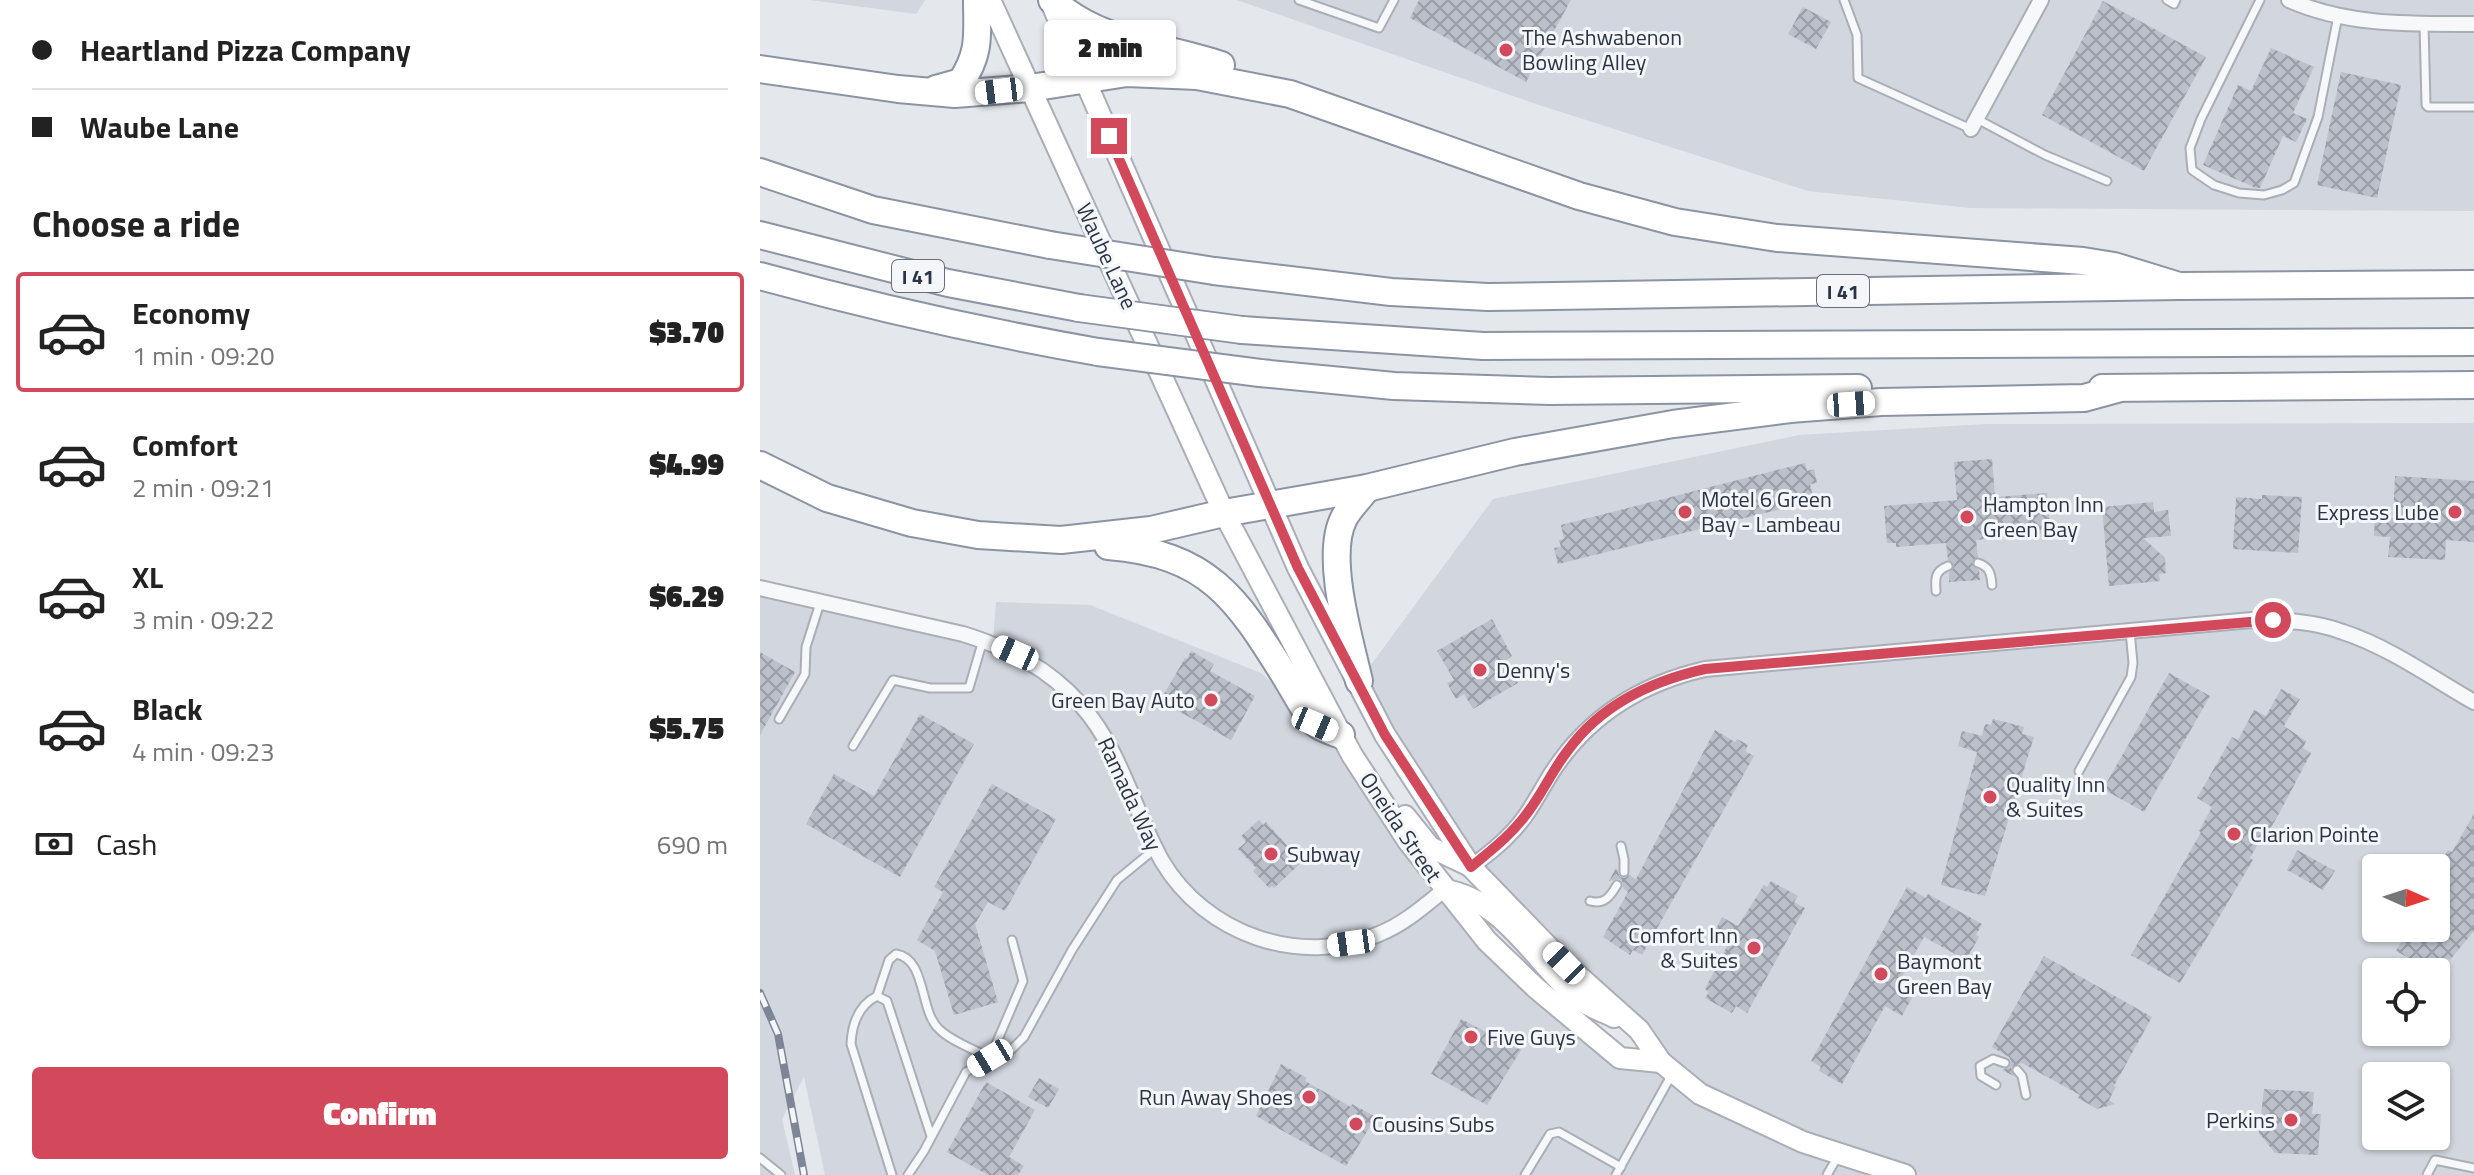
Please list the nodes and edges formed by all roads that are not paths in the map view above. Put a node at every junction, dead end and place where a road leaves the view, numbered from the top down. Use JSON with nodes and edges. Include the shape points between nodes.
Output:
{"nodes":[{"id":1,"x":977,"y":0,"type":"edge"},
{"id":2,"x":990,"y":0,"type":"edge"},
{"id":3,"x":1051,"y":0,"type":"edge"},
{"id":4,"x":1299,"y":0,"type":"edge"},
{"id":5,"x":1394,"y":0,"type":"edge"},
{"id":6,"x":1844,"y":0,"type":"edge"},
{"id":7,"x":2041,"y":0,"type":"edge"},
{"id":8,"x":2167,"y":0,"type":"edge"},
{"id":9,"x":2176,"y":0,"type":"edge"},
{"id":10,"x":2260,"y":0,"type":"edge"},
{"id":11,"x":2289,"y":0,"type":"edge"},
{"id":12,"x":2338,"y":16,"type":"junction"},
{"id":13,"x":2424,"y":24,"type":"junction"},
{"id":14,"x":2474,"y":24,"type":"edge"},
{"id":15,"x":760,"y":69,"type":"edge"},
{"id":16,"x":1084,"y":79,"type":"junction"},
{"id":17,"x":1259,"y":86,"type":"junction"},
{"id":18,"x":1030,"y":88,"type":"junction"},
{"id":19,"x":927,"y":92,"type":"junction"},
{"id":20,"x":2474,"y":107,"type":"edge"},
{"id":21,"x":1974,"y":124,"type":"junction"},
{"id":22,"x":760,"y":172,"type":"edge"},
{"id":23,"x":2107,"y":181,"type":"dead end"},
{"id":24,"x":760,"y":235,"type":"edge"},
{"id":25,"x":760,"y":276,"type":"edge"},
{"id":26,"x":2474,"y":284,"type":"edge"},
{"id":27,"x":2179,"y":286,"type":"junction"},
{"id":28,"x":2474,"y":342,"type":"edge"},
{"id":29,"x":2474,"y":385,"type":"edge"},
{"id":30,"x":2117,"y":389,"type":"junction"},
{"id":31,"x":760,"y":465,"type":"edge"},
{"id":32,"x":1367,"y":488,"type":"junction"},
{"id":33,"x":1271,"y":507,"type":"junction"},
{"id":34,"x":1224,"y":513,"type":"junction"},
{"id":35,"x":1061,"y":540,"type":"junction"},
{"id":36,"x":1978,"y":563,"type":"dead end"},
{"id":37,"x":1948,"y":566,"type":"dead end"},
{"id":38,"x":1992,"y":585,"type":"dead end"},
{"id":39,"x":760,"y":588,"type":"edge"},
{"id":40,"x":1936,"y":591,"type":"dead end"},
{"id":41,"x":820,"y":603,"type":"junction"},
{"id":42,"x":2130,"y":631,"type":"junction"},
{"id":43,"x":983,"y":640,"type":"junction"},
{"id":44,"x":1359,"y":681,"type":"junction"},
{"id":45,"x":2474,"y":702,"type":"edge"},
{"id":46,"x":779,"y":719,"type":"dead end"},
{"id":47,"x":1341,"y":735,"type":"junction"},
{"id":48,"x":853,"y":746,"type":"dead end"},
{"id":49,"x":2079,"y":771,"type":"dead end"},
{"id":50,"x":1621,"y":846,"type":"dead end"},
{"id":51,"x":1156,"y":848,"type":"junction"},
{"id":52,"x":1471,"y":867,"type":"junction"},
{"id":53,"x":1624,"y":872,"type":"dead end"},
{"id":54,"x":1617,"y":885,"type":"dead end"},
{"id":55,"x":1444,"y":890,"type":"junction"},
{"id":56,"x":1590,"y":901,"type":"dead end"},
{"id":57,"x":1012,"y":940,"type":"dead end"},
{"id":58,"x":877,"y":996,"type":"junction"},
{"id":59,"x":1639,"y":1030,"type":"junction"},
{"id":60,"x":990,"y":1058,"type":"junction"},
{"id":61,"x":2005,"y":1063,"type":"dead end"},
{"id":62,"x":1667,"y":1067,"type":"junction"},
{"id":63,"x":2017,"y":1070,"type":"dead end"},
{"id":64,"x":1996,"y":1085,"type":"dead end"},
{"id":65,"x":2026,"y":1095,"type":"dead end"},
{"id":66,"x":931,"y":1136,"type":"junction"},
{"id":67,"x":1839,"y":1154,"type":"junction"},
{"id":68,"x":760,"y":1158,"type":"edge"},
{"id":69,"x":1621,"y":1167,"type":"junction"},
{"id":70,"x":2474,"y":1168,"type":"edge"},
{"id":71,"x":781,"y":1175,"type":"edge"},
{"id":72,"x":892,"y":1175,"type":"edge"},
{"id":73,"x":908,"y":1175,"type":"edge"},
{"id":74,"x":1525,"y":1175,"type":"edge"},
{"id":75,"x":1616,"y":1175,"type":"edge"},
{"id":76,"x":1827,"y":1175,"type":"edge"},
{"id":77,"x":1905,"y":1175,"type":"edge"},
{"id":78,"x":2427,"y":1175,"type":"edge"}],
"edges":[{"from":1,"to":19,"type":"highway","via":[[973,64],[961,82]]},
{"from":2,"to":18,"type":"street","name":"Waube Lane"},
{"from":3,"to":16,"type":"street"},
{"from":3,"to":17,"type":"highway","via":[[1095,30],[1221,65]]},
{"from":4,"to":5,"type":"lane","via":[[1379,28]]},
{"from":6,"to":21,"type":"lane","via":[[1857,35],[1858,78]]},
{"from":7,"to":21,"type":"street"},
{"from":8,"to":9,"type":"lane"},
{"from":10,"to":12,"type":"lane","via":[[2190,148],[2192,170],[2239,193],[2264,195],[2294,183],[2318,117]]},
{"from":11,"to":12,"type":"street"},
{"from":12,"to":13,"type":"street"},
{"from":13,"to":14,"type":"street"},
{"from":13,"to":20,"type":"lane","via":[[2426,105]]},
{"from":15,"to":19,"type":"highway"},
{"from":16,"to":17,"type":"highway","via":[[1160,72]]},
{"from":16,"to":18,"type":"highway"},
{"from":16,"to":33,"type":"street"},
{"from":17,"to":27,"type":"highway","via":[[1579,196],[1675,222],[1786,239],[2083,261]]},
{"from":18,"to":19,"type":"highway"},
{"from":18,"to":34,"type":"street","name":"Waube Lane"},
{"from":21,"to":23,"type":"lane"},
{"from":22,"to":27,"type":"highway","number":"I 41","bridge":true,"via":[[873,210],[1050,245],[1391,292],[1488,297]]},
{"from":24,"to":28,"type":"highway","number":"I 41","bridge":true,"via":[[948,283],[1079,308],[1242,330],[1483,346]]},
{"from":25,"to":30,"type":"highway","bridge":true,"via":[[1016,338],[1394,386],[1550,391]]},
{"from":26,"to":27,"type":"highway","number":"I 41"},
{"from":29,"to":30,"type":"highway"},
{"from":30,"to":32,"type":"highway","via":[[2084,398],[1881,402],[1688,422],[1515,452]]},
{"from":31,"to":35,"type":"highway","via":[[827,498],[912,523],[978,535]]},
{"from":32,"to":33,"type":"highway"},
{"from":32,"to":44,"type":"highway","via":[[1343,519],[1338,546],[1338,584]]},
{"from":33,"to":34,"type":"highway"},
{"from":33,"to":44,"type":"street"},
{"from":34,"to":35,"type":"highway","via":[[1151,530]]},
{"from":34,"to":47,"type":"street","name":"Oneida Street"},
{"from":35,"to":47,"type":"highway","via":[[1141,548],[1211,578],[1264,642],[1315,724]]},
{"from":36,"to":38,"type":"lane","via":[[1990,572]]},
{"from":37,"to":40,"type":"lane","via":[[1935,577]]},
{"from":39,"to":41,"type":"street","name":"Ramada Way"},
{"from":41,"to":43,"type":"street","name":"Ramada Way"},
{"from":41,"to":46,"type":"lane","via":[[806,647],[805,674]]},
{"from":42,"to":45,"type":"street","via":[[2252,620],[2311,623],[2367,641]]},
{"from":42,"to":49,"type":"lane","via":[[2131,677]]},
{"from":42,"to":52,"type":"street","via":[[1677,675],[1621,701],[1593,722],[1518,825]]},
{"from":43,"to":48,"type":"lane","via":[[969,688],[930,688],[893,680]]},
{"from":43,"to":51,"type":"street","name":"Ramada Way","via":[[1039,667],[1081,704],[1114,753]]},
{"from":44,"to":52,"type":"street","via":[[1385,735]]},
{"from":47,"to":52,"type":"street","via":[[1372,764],[1430,847]]},
{"from":47,"to":55,"type":"street","name":"Oneida Street"},
{"from":50,"to":53,"type":"lane"},
{"from":51,"to":55,"type":"street","name":"Ramada Way","via":[[1178,883],[1217,919],[1265,941],[1297,946],[1324,947],[1377,935]]},
{"from":51,"to":60,"type":"lane","via":[[1117,880],[1024,1037],[1010,1051]]},
{"from":52,"to":59,"type":"street","via":[[1564,963]]},
{"from":54,"to":56,"type":"lane","via":[[1605,900]]},
{"from":55,"to":59,"type":"street","via":[[1458,892],[1497,915],[1578,1000]]},
{"from":55,"to":62,"type":"street","name":"Oneida Street","via":[[1531,984],[1620,1058]]},
{"from":57,"to":60,"type":"lane","via":[[1023,981]]},
{"from":58,"to":60,"type":"lane","via":[[889,960],[904,956],[911,961],[938,1029]]},
{"from":58,"to":66,"type":"lane","via":[[887,1001]]},
{"from":58,"to":72,"type":"lane","via":[[867,1001],[852,1026],[851,1044]]},
{"from":59,"to":62,"type":"street"},
{"from":60,"to":66,"type":"lane","via":[[966,1072]]},
{"from":61,"to":64,"type":"lane","via":[[1993,1059],[1980,1066],[1981,1076]]},
{"from":62,"to":67,"type":"street","via":[[1700,1094]]},
{"from":62,"to":69,"type":"lane"},
{"from":63,"to":65,"type":"lane"},
{"from":66,"to":73,"type":"lane"},
{"from":67,"to":76,"type":"lane"},
{"from":67,"to":77,"type":"street"},
{"from":68,"to":71,"type":"lane"},
{"from":69,"to":74,"type":"lane","via":[[1559,1132],[1550,1134]]},
{"from":69,"to":75,"type":"lane"},
{"from":70,"to":78,"type":"lane","via":[[2435,1160]]}]}
